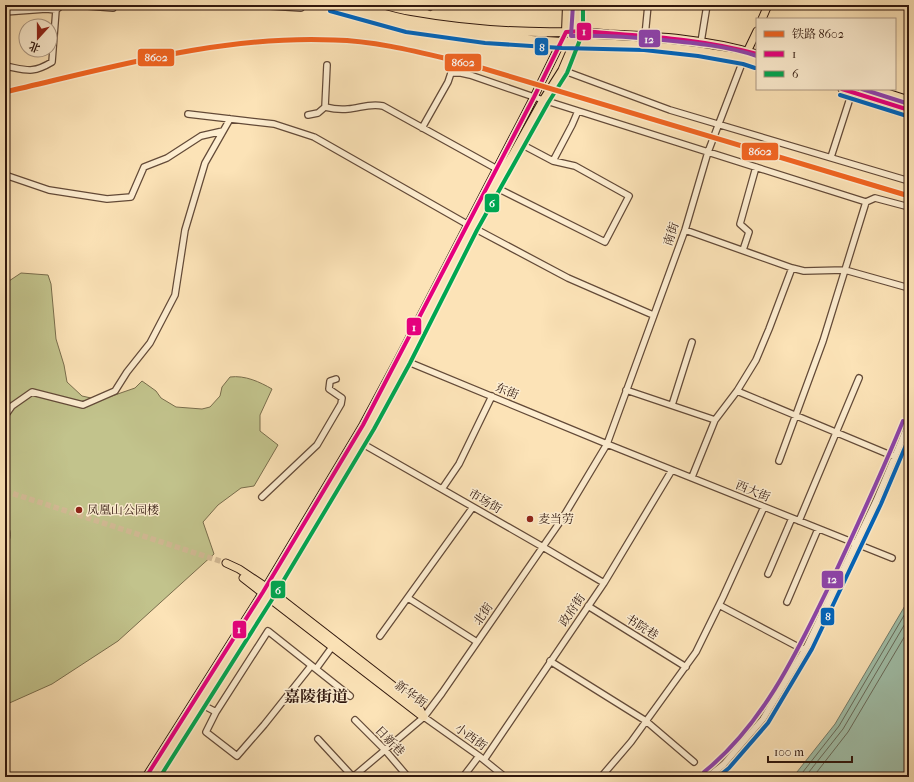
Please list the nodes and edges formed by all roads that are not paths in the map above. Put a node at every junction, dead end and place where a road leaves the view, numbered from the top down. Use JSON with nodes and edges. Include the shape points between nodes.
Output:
{"nodes":[{"id":1,"x":66,"y":5,"type":"edge"},
{"id":2,"x":75,"y":5,"type":"edge"},
{"id":3,"x":254,"y":5,"type":"edge"},
{"id":4,"x":303,"y":5,"type":"edge"},
{"id":5,"x":332,"y":5,"type":"edge"},
{"id":6,"x":353,"y":5,"type":"edge"},
{"id":7,"x":567,"y":5,"type":"edge"},
{"id":8,"x":577,"y":5,"type":"edge"},
{"id":9,"x":648,"y":5,"type":"edge"},
{"id":10,"x":707,"y":5,"type":"edge"},
{"id":11,"x":768,"y":5,"type":"edge"},
{"id":12,"x":114,"y":8,"type":"dead end"},
{"id":13,"x":56,"y":10,"type":"junction"},
{"id":14,"x":5,"y":12,"type":"edge"},
{"id":15,"x":762,"y":18,"type":"edge"},
{"id":16,"x":577,"y":30,"type":"junction"},
{"id":17,"x":566,"y":32,"type":"junction"},
{"id":18,"x":756,"y":33,"type":"edge"},
{"id":19,"x":645,"y":36,"type":"junction"},
{"id":20,"x":562,"y":42,"type":"junction"},
{"id":21,"x":574,"y":42,"type":"junction"},
{"id":22,"x":701,"y":42,"type":"junction"},
{"id":23,"x":748,"y":51,"type":"junction"},
{"id":24,"x":756,"y":54,"type":"edge"},
{"id":25,"x":744,"y":58,"type":"junction"},
{"id":26,"x":756,"y":62,"type":"edge"},
{"id":27,"x":327,"y":65,"type":"dead end"},
{"id":28,"x":5,"y":66,"type":"edge"},
{"id":29,"x":562,"y":70,"type":"junction"},
{"id":30,"x":845,"y":90,"type":"edge"},
{"id":31,"x":878,"y":90,"type":"edge"},
{"id":32,"x":852,"y":92,"type":"junction"},
{"id":33,"x":534,"y":97,"type":"junction"},
{"id":34,"x":543,"y":100,"type":"junction"},
{"id":35,"x":909,"y":100,"type":"edge"},
{"id":36,"x":325,"y":107,"type":"junction"},
{"id":37,"x":909,"y":110,"type":"edge"},
{"id":38,"x":578,"y":111,"type":"junction"},
{"id":39,"x":188,"y":114,"type":"dead end"},
{"id":40,"x":308,"y":114,"type":"dead end"},
{"id":41,"x":230,"y":119,"type":"junction"},
{"id":42,"x":719,"y":124,"type":"junction"},
{"id":43,"x":422,"y":128,"type":"junction"},
{"id":44,"x":223,"y":131,"type":"junction"},
{"id":45,"x":519,"y":143,"type":"junction"},
{"id":46,"x":708,"y":152,"type":"junction"},
{"id":47,"x":830,"y":158,"type":"junction"},
{"id":48,"x":553,"y":161,"type":"junction"},
{"id":49,"x":756,"y":167,"type":"junction"},
{"id":50,"x":497,"y":169,"type":"junction"},
{"id":51,"x":5,"y":175,"type":"edge"},
{"id":52,"x":909,"y":181,"type":"edge"},
{"id":53,"x":495,"y":187,"type":"junction"},
{"id":54,"x":909,"y":193,"type":"edge"},
{"id":55,"x":909,"y":201,"type":"edge"},
{"id":56,"x":866,"y":202,"type":"junction"},
{"id":57,"x":909,"y":207,"type":"edge"},
{"id":58,"x":470,"y":226,"type":"junction"},
{"id":59,"x":685,"y":230,"type":"junction"},
{"id":60,"x":743,"y":250,"type":"junction"},
{"id":61,"x":792,"y":268,"type":"junction"},
{"id":62,"x":845,"y":270,"type":"junction"},
{"id":63,"x":909,"y":288,"type":"edge"},
{"id":64,"x":654,"y":315,"type":"junction"},
{"id":65,"x":692,"y":342,"type":"dead end"},
{"id":66,"x":402,"y":359,"type":"junction"},
{"id":67,"x":859,"y":378,"type":"dead end"},
{"id":68,"x":336,"y":379,"type":"dead end"},
{"id":69,"x":626,"y":390,"type":"junction"},
{"id":70,"x":737,"y":391,"type":"junction"},
{"id":71,"x":492,"y":396,"type":"junction"},
{"id":72,"x":672,"y":405,"type":"junction"},
{"id":73,"x":5,"y":416,"type":"edge"},
{"id":74,"x":796,"y":416,"type":"junction"},
{"id":75,"x":715,"y":420,"type":"junction"},
{"id":76,"x":909,"y":423,"type":"edge"},
{"id":77,"x":836,"y":432,"type":"junction"},
{"id":78,"x":357,"y":440,"type":"junction"},
{"id":79,"x":607,"y":444,"type":"junction"},
{"id":80,"x":895,"y":457,"type":"junction"},
{"id":81,"x":780,"y":461,"type":"dead end"},
{"id":82,"x":672,"y":470,"type":"junction"},
{"id":83,"x":692,"y":477,"type":"junction"},
{"id":84,"x":442,"y":489,"type":"junction"},
{"id":85,"x":262,"y":497,"type":"dead end"},
{"id":86,"x":473,"y":507,"type":"junction"},
{"id":87,"x":764,"y":507,"type":"junction"},
{"id":88,"x":792,"y":518,"type":"junction"},
{"id":89,"x":799,"y":521,"type":"junction"},
{"id":90,"x":818,"y":529,"type":"junction"},
{"id":91,"x":856,"y":544,"type":"junction"},
{"id":92,"x":543,"y":547,"type":"junction"},
{"id":93,"x":892,"y":558,"type":"dead end"},
{"id":94,"x":768,"y":574,"type":"dead end"},
{"id":95,"x":604,"y":583,"type":"junction"},
{"id":96,"x":266,"y":592,"type":"junction"},
{"id":97,"x":408,"y":598,"type":"junction"},
{"id":98,"x":787,"y":602,"type":"dead end"},
{"id":99,"x":719,"y":605,"type":"junction"},
{"id":100,"x":588,"y":606,"type":"junction"},
{"id":101,"x":380,"y":636,"type":"dead end"},
{"id":102,"x":477,"y":642,"type":"junction"},
{"id":103,"x":332,"y":647,"type":"junction"},
{"id":104,"x":804,"y":650,"type":"junction"},
{"id":105,"x":550,"y":662,"type":"junction"},
{"id":106,"x":686,"y":667,"type":"junction"},
{"id":107,"x":313,"y":668,"type":"junction"},
{"id":108,"x":350,"y":696,"type":"dead end"},
{"id":109,"x":199,"y":703,"type":"junction"},
{"id":110,"x":216,"y":712,"type":"junction"},
{"id":111,"x":424,"y":717,"type":"junction"},
{"id":112,"x":354,"y":720,"type":"dead end"},
{"id":113,"x":646,"y":721,"type":"junction"},
{"id":114,"x":318,"y":739,"type":"dead end"},
{"id":115,"x":385,"y":750,"type":"junction"},
{"id":116,"x":482,"y":758,"type":"junction"},
{"id":117,"x":694,"y":762,"type":"dead end"},
{"id":118,"x":146,"y":777,"type":"edge"},
{"id":119,"x":152,"y":777,"type":"edge"},
{"id":120,"x":353,"y":777,"type":"edge"},
{"id":121,"x":408,"y":777,"type":"edge"},
{"id":122,"x":463,"y":777,"type":"edge"},
{"id":123,"x":505,"y":777,"type":"edge"},
{"id":124,"x":601,"y":777,"type":"edge"},
{"id":125,"x":708,"y":777,"type":"edge"}],
"edges":[{"from":1,"to":13,"type":"street"},
{"from":2,"to":12,"type":"street"},
{"from":3,"to":4,"type":"street","via":[[301,8]]},
{"from":5,"to":20,"type":"highway","via":[[408,26],[486,37]]},
{"from":6,"to":17,"type":"highway","via":[[409,20],[480,28]]},
{"from":7,"to":17,"type":"highway"},
{"from":8,"to":16,"type":"highway"},
{"from":9,"to":19,"type":"street"},
{"from":10,"to":22,"type":"street"},
{"from":11,"to":15,"type":"main road"},
{"from":13,"to":14,"type":"street"},
{"from":13,"to":28,"type":"street","via":[[52,62],[40,69],[27,70]]},
{"from":16,"to":17,"type":"main road"},
{"from":16,"to":19,"type":"main road"},
{"from":16,"to":21,"type":"highway"},
{"from":17,"to":20,"type":"main road"},
{"from":18,"to":23,"type":"main road","name":"南街"},
{"from":19,"to":22,"type":"main road"},
{"from":20,"to":21,"type":"highway"},
{"from":20,"to":33,"type":"main road"},
{"from":21,"to":25,"type":"main road","via":[[644,44]]},
{"from":21,"to":29,"type":"main road"},
{"from":22,"to":23,"type":"main road"},
{"from":23,"to":24,"type":"main road"},
{"from":23,"to":25,"type":"main road","name":"南街"},
{"from":25,"to":26,"type":"main road"},
{"from":25,"to":42,"type":"street","name":"南街"},
{"from":27,"to":36,"type":"street"},
{"from":29,"to":34,"type":"main road"},
{"from":29,"to":42,"type":"street","via":[[670,110]]},
{"from":30,"to":32,"type":"main road"},
{"from":31,"to":35,"type":"main road"},
{"from":32,"to":37,"type":"main road"},
{"from":32,"to":47,"type":"street"},
{"from":33,"to":34,"type":"street"},
{"from":33,"to":43,"type":"street","via":[[470,75],[451,73]]},
{"from":33,"to":50,"type":"main road"},
{"from":34,"to":38,"type":"street"},
{"from":34,"to":45,"type":"main road"},
{"from":36,"to":40,"type":"street","via":[[318,113]]},
{"from":36,"to":43,"type":"street","via":[[349,109],[378,105]]},
{"from":38,"to":46,"type":"street"},
{"from":38,"to":48,"type":"street"},
{"from":39,"to":41,"type":"street"},
{"from":41,"to":44,"type":"street"},
{"from":41,"to":58,"type":"street","via":[[274,124],[314,137]]},
{"from":42,"to":46,"type":"street","name":"南街"},
{"from":42,"to":47,"type":"street"},
{"from":43,"to":50,"type":"street"},
{"from":44,"to":51,"type":"street","via":[[201,136],[168,158],[144,167],[131,197],[107,199],[49,190]]},
{"from":44,"to":73,"type":"street","via":[[205,163],[185,230],[175,295],[150,343],[115,391],[83,405],[32,392],[12,406]]},
{"from":45,"to":48,"type":"street"},
{"from":45,"to":53,"type":"main road"},
{"from":46,"to":49,"type":"street"},
{"from":46,"to":59,"type":"street","name":"南街"},
{"from":47,"to":52,"type":"street"},
{"from":48,"to":53,"type":"street","via":[[575,166],[629,196],[604,242]]},
{"from":49,"to":56,"type":"street"},
{"from":49,"to":60,"type":"street","via":[[740,224],[749,232]]},
{"from":50,"to":58,"type":"main road"},
{"from":53,"to":58,"type":"main road"},
{"from":54,"to":55,"type":"street"},
{"from":56,"to":57,"type":"street","via":[[875,198]]},
{"from":56,"to":62,"type":"street"},
{"from":58,"to":64,"type":"street","via":[[568,278]]},
{"from":58,"to":66,"type":"main road"},
{"from":59,"to":60,"type":"street"},
{"from":59,"to":64,"type":"street","name":"南街"},
{"from":60,"to":61,"type":"street"},
{"from":61,"to":62,"type":"street","via":[[804,271]]},
{"from":61,"to":70,"type":"street","via":[[756,360]]},
{"from":62,"to":63,"type":"street"},
{"from":62,"to":74,"type":"street"},
{"from":64,"to":69,"type":"street","name":"南街"},
{"from":65,"to":72,"type":"street"},
{"from":66,"to":71,"type":"street","name":"东街"},
{"from":66,"to":78,"type":"main road"},
{"from":67,"to":77,"type":"street"},
{"from":68,"to":85,"type":"street","via":[[330,381],[329,389],[342,398],[341,404],[317,445]]},
{"from":69,"to":72,"type":"street"},
{"from":69,"to":79,"type":"street","name":"南街"},
{"from":70,"to":74,"type":"street"},
{"from":70,"to":75,"type":"street"},
{"from":71,"to":79,"type":"street","name":"东街"},
{"from":71,"to":84,"type":"street","via":[[459,464]]},
{"from":72,"to":75,"type":"street"},
{"from":74,"to":77,"type":"street"},
{"from":74,"to":81,"type":"street"},
{"from":75,"to":83,"type":"street"},
{"from":76,"to":80,"type":"street"},
{"from":77,"to":80,"type":"street"},
{"from":77,"to":89,"type":"street"},
{"from":78,"to":84,"type":"street","name":"市场街"},
{"from":78,"to":96,"type":"main road"},
{"from":79,"to":82,"type":"street","name":"西大街"},
{"from":79,"to":92,"type":"street","name":"北街"},
{"from":80,"to":91,"type":"street"},
{"from":82,"to":83,"type":"street","name":"西大街"},
{"from":82,"to":95,"type":"street","name":"政府街"},
{"from":83,"to":87,"type":"street","name":"西大街"},
{"from":84,"to":86,"type":"street","name":"市场街"},
{"from":86,"to":92,"type":"street","name":"市场街"},
{"from":86,"to":97,"type":"street"},
{"from":87,"to":88,"type":"street","name":"西大街"},
{"from":87,"to":99,"type":"street"},
{"from":88,"to":89,"type":"street","name":"西大街"},
{"from":88,"to":94,"type":"street"},
{"from":89,"to":90,"type":"street","name":"西大街"},
{"from":90,"to":91,"type":"street","name":"西大街"},
{"from":90,"to":98,"type":"street"},
{"from":91,"to":93,"type":"street","name":"西大街"},
{"from":91,"to":104,"type":"street"},
{"from":92,"to":95,"type":"street","name":"市场街"},
{"from":92,"to":102,"type":"street","name":"北街"},
{"from":95,"to":100,"type":"street","name":"政府街"},
{"from":96,"to":96,"type":"main road","name":"新华街","via":[[239,569],[226,563],[236,573]]},
{"from":96,"to":103,"type":"main road","name":"新华街"},
{"from":96,"to":109,"type":"main road"},
{"from":96,"to":111,"type":"main road","name":"新华街","via":[[418,705]]},
{"from":96,"to":118,"type":"main road"},
{"from":97,"to":101,"type":"street"},
{"from":97,"to":102,"type":"street"},
{"from":99,"to":104,"type":"street"},
{"from":99,"to":106,"type":"street"},
{"from":100,"to":105,"type":"street","name":"政府街"},
{"from":100,"to":106,"type":"street","name":"书院巷"},
{"from":102,"to":111,"type":"street","name":"北街"},
{"from":103,"to":107,"type":"street"},
{"from":103,"to":111,"type":"main road","name":"新华街"},
{"from":104,"to":125,"type":"street","via":[[763,720],[724,764]]},
{"from":105,"to":113,"type":"street"},
{"from":105,"to":116,"type":"street","name":"政府街"},
{"from":106,"to":113,"type":"street"},
{"from":107,"to":108,"type":"street"},
{"from":107,"to":110,"type":"street","via":[[268,631]]},
{"from":107,"to":110,"type":"street","via":[[237,756],[206,732]]},
{"from":109,"to":110,"type":"street"},
{"from":109,"to":119,"type":"main road"},
{"from":111,"to":115,"type":"street","name":"北街"},
{"from":111,"to":116,"type":"street","name":"小西街"},
{"from":112,"to":115,"type":"street","name":"日新巷"},
{"from":113,"to":117,"type":"street"},
{"from":113,"to":124,"type":"street"},
{"from":114,"to":120,"type":"street"},
{"from":115,"to":120,"type":"street","name":"北街"},
{"from":115,"to":121,"type":"street","name":"日新巷"},
{"from":116,"to":122,"type":"street","name":"政府街"},
{"from":116,"to":123,"type":"street","name":"小西街"}]}
